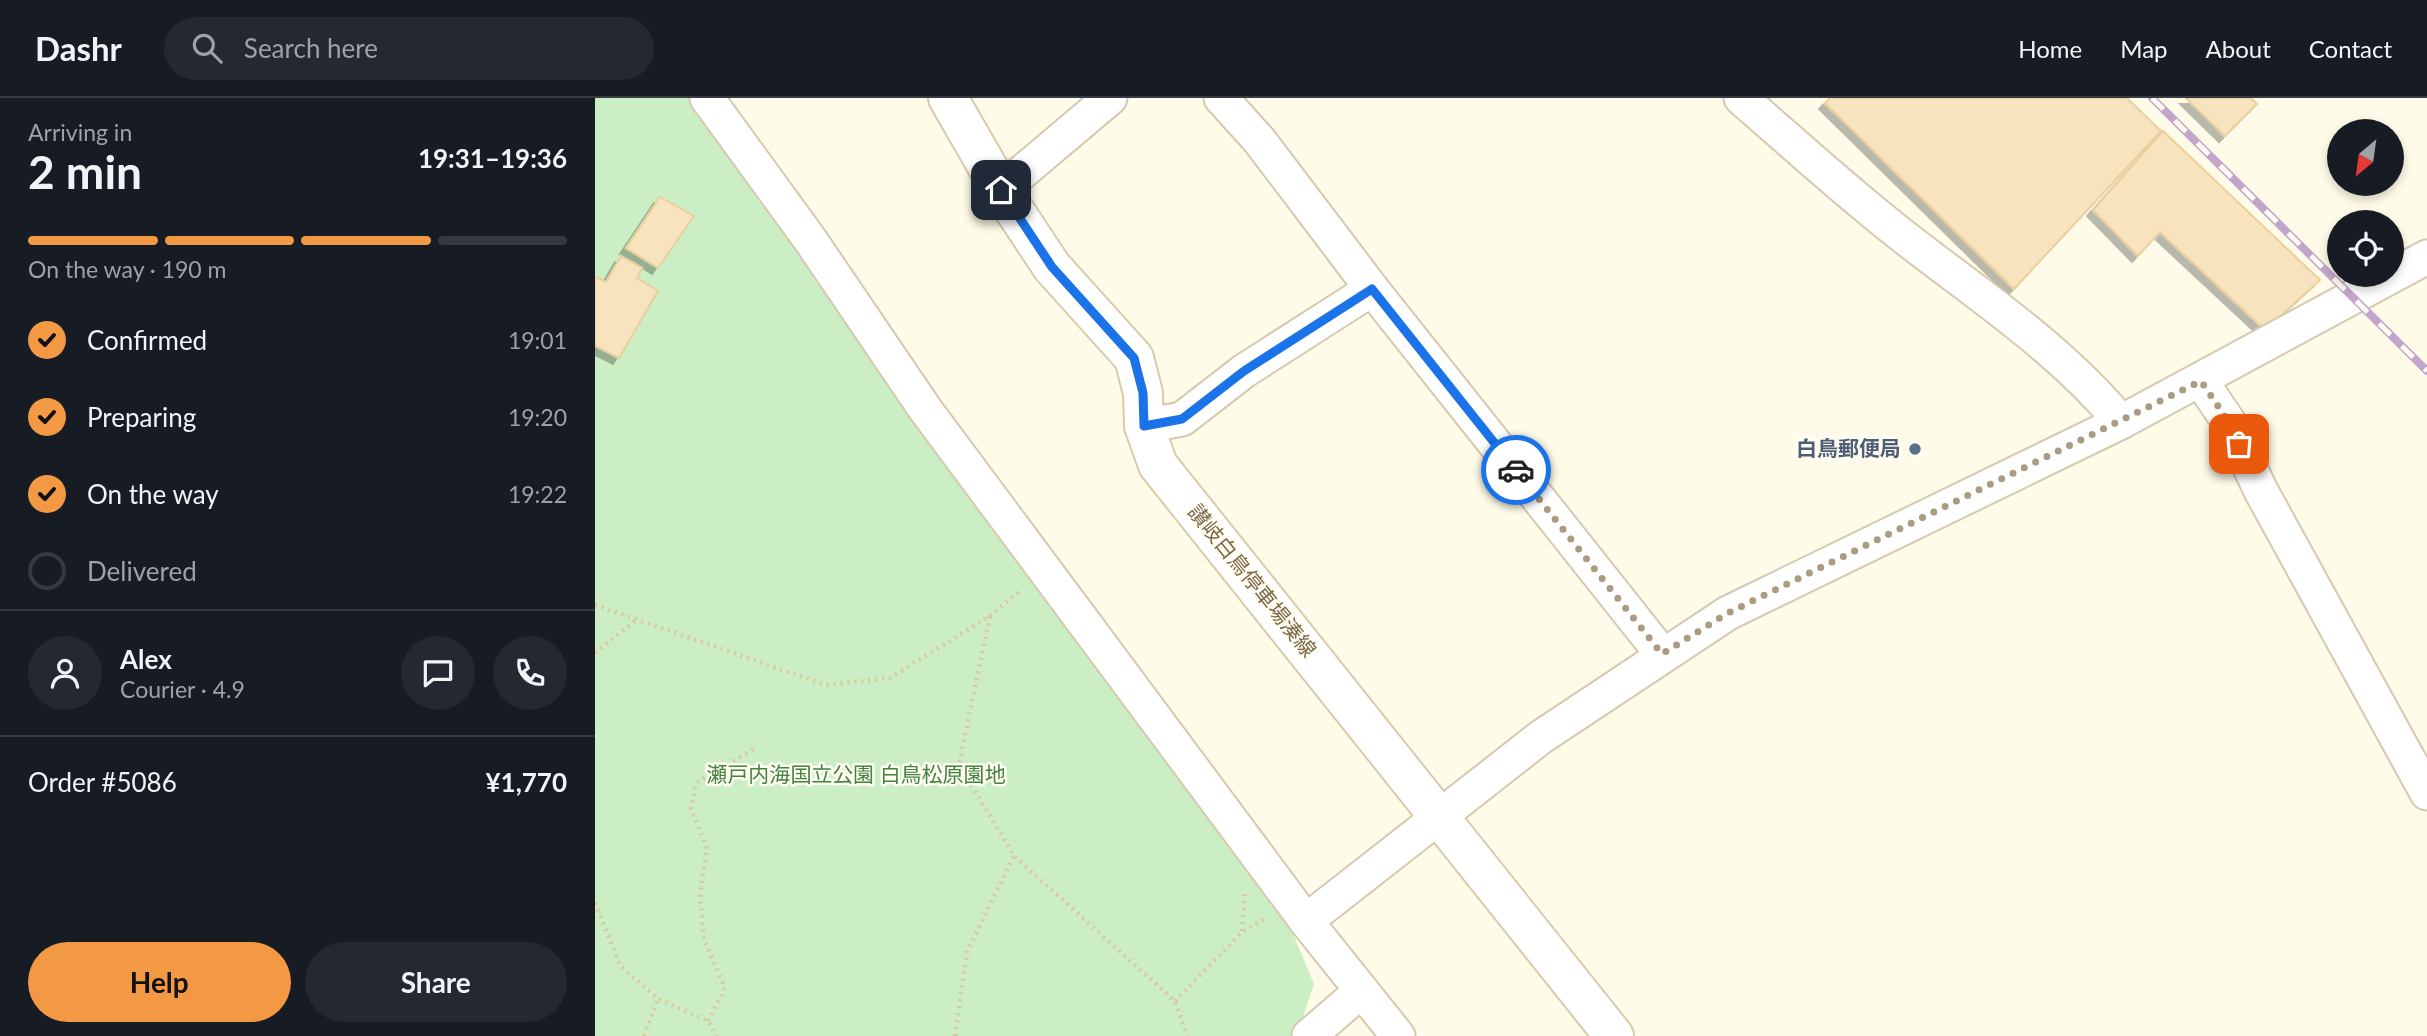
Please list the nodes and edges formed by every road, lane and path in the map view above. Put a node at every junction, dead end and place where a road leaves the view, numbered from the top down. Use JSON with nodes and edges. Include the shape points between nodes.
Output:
{"nodes":[{"id":1,"x":707,"y":98,"type":"edge"},
{"id":2,"x":948,"y":98,"type":"edge"},
{"id":3,"x":1110,"y":98,"type":"edge"},
{"id":4,"x":1221,"y":98,"type":"edge"},
{"id":5,"x":1741,"y":98,"type":"edge"},
{"id":6,"x":1001,"y":190,"type":"junction"},
{"id":7,"x":2427,"y":257,"type":"edge"},
{"id":8,"x":1372,"y":289,"type":"junction"},
{"id":9,"x":2201,"y":381,"type":"junction"},
{"id":10,"x":2121,"y":422,"type":"junction"},
{"id":11,"x":1144,"y":426,"type":"junction"},
{"id":12,"x":1046,"y":569,"type":"junction"},
{"id":13,"x":595,"y":605,"type":"edge"},
{"id":14,"x":990,"y":617,"type":"junction"},
{"id":15,"x":636,"y":620,"type":"junction"},
{"id":16,"x":595,"y":653,"type":"edge"},
{"id":17,"x":1662,"y":654,"type":"junction"},
{"id":18,"x":755,"y":748,"type":"dead end"},
{"id":19,"x":2427,"y":793,"type":"edge"},
{"id":20,"x":1440,"y":816,"type":"junction"},
{"id":21,"x":1014,"y":856,"type":"junction"},
{"id":22,"x":595,"y":903,"type":"edge"},
{"id":23,"x":1299,"y":911,"type":"junction"},
{"id":24,"x":1360,"y":992,"type":"junction"},
{"id":25,"x":658,"y":999,"type":"junction"},
{"id":26,"x":1175,"y":1002,"type":"junction"},
{"id":27,"x":708,"y":1021,"type":"junction"},
{"id":28,"x":644,"y":1036,"type":"edge"},
{"id":29,"x":717,"y":1036,"type":"edge"},
{"id":30,"x":955,"y":1036,"type":"edge"},
{"id":31,"x":1187,"y":1036,"type":"edge"},
{"id":32,"x":1309,"y":1036,"type":"edge"},
{"id":33,"x":1398,"y":1036,"type":"edge"},
{"id":34,"x":1613,"y":1036,"type":"edge"}],
"edges":[{"from":1,"to":12,"type":"street","via":[[925,409]]},
{"from":2,"to":6,"type":"main road","name":"讃岐白鳥停車場湊線"},
{"from":3,"to":6,"type":"street"},
{"from":4,"to":8,"type":"street","via":[[1259,140]]},
{"from":5,"to":10,"type":"street","via":[[1898,232],[2015,320]]},
{"from":6,"to":11,"type":"main road","name":"讃岐白鳥停車場湊線","via":[[1052,267],[1134,358],[1143,393]]},
{"from":7,"to":9,"type":"street"},
{"from":8,"to":11,"type":"street","via":[[1244,371],[1182,419]]},
{"from":8,"to":17,"type":"street"},
{"from":9,"to":10,"type":"street"},
{"from":9,"to":19,"type":"street","via":[[2228,421],[2261,491]]},
{"from":10,"to":17,"type":"street","via":[[1728,613]]},
{"from":11,"to":20,"type":"main road","name":"讃岐白鳥停車場湊線","via":[[1158,465]]},
{"from":12,"to":14,"type":"path"},
{"from":12,"to":23,"type":"street"},
{"from":13,"to":15,"type":"path"},
{"from":14,"to":15,"type":"path","via":[[890,678],[826,685]]},
{"from":14,"to":21,"type":"path","via":[[959,764]]},
{"from":15,"to":16,"type":"path"},
{"from":17,"to":20,"type":"street","via":[[1541,737]]},
{"from":18,"to":27,"type":"path","via":[[696,783],[691,809],[707,848],[700,894],[704,939],[725,988]]},
{"from":20,"to":23,"type":"street"},
{"from":20,"to":34,"type":"main road","name":"讃岐白鳥停車場湊線"},
{"from":21,"to":26,"type":"path"},
{"from":21,"to":30,"type":"path","via":[[967,952]]},
{"from":22,"to":25,"type":"path","via":[[621,967]]},
{"from":23,"to":24,"type":"street"},
{"from":23,"to":26,"type":"path","via":[[1242,932]]},
{"from":24,"to":32,"type":"street"},
{"from":24,"to":33,"type":"street"},
{"from":25,"to":27,"type":"path"},
{"from":25,"to":28,"type":"path"},
{"from":26,"to":31,"type":"path"},
{"from":27,"to":29,"type":"path"}]}
